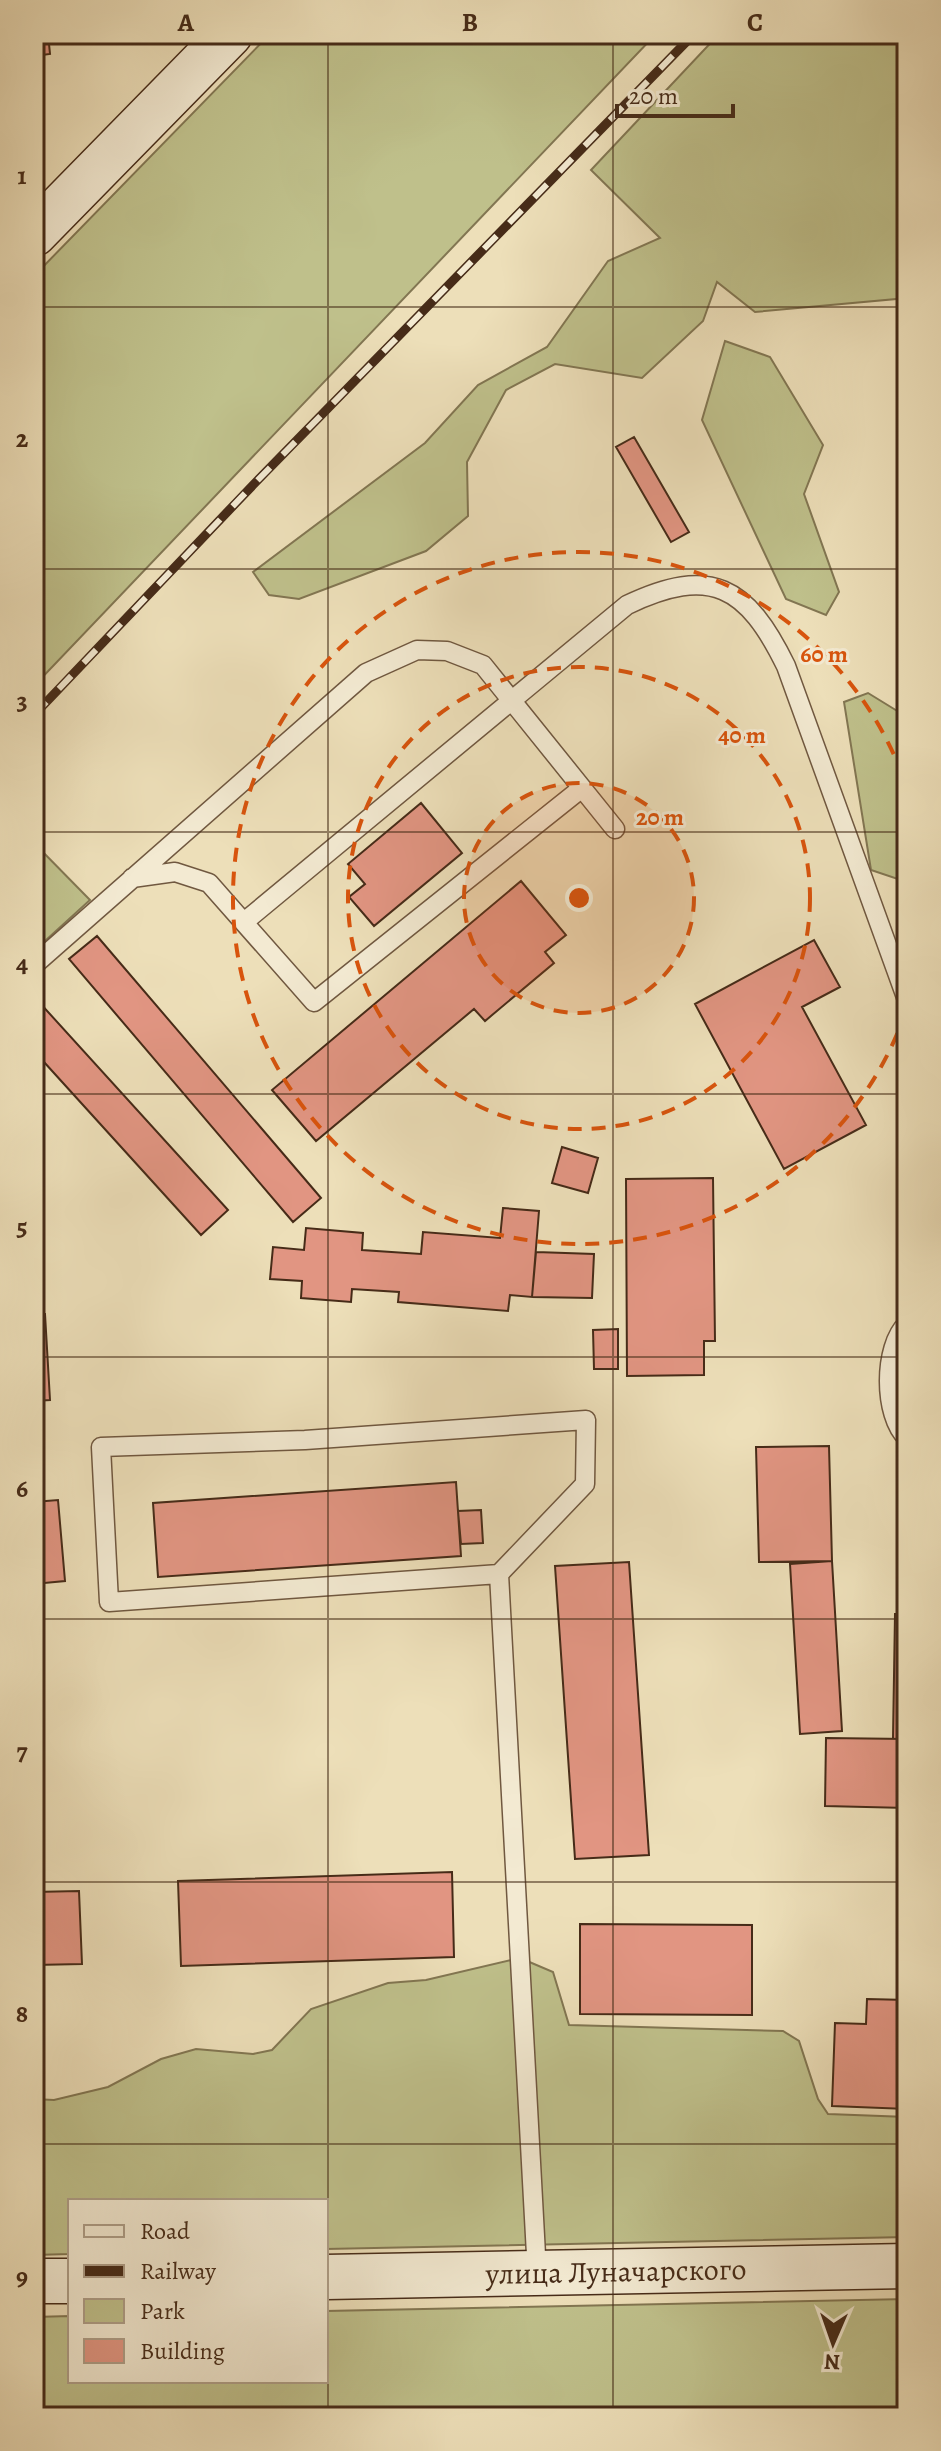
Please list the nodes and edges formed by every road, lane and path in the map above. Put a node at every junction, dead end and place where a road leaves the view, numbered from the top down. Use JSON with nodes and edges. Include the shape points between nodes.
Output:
{"nodes":[{"id":1,"x":230,"y":34,"type":"edge"},
{"id":2,"x":34,"y":234,"type":"edge"},
{"id":3,"x":511,"y":700,"type":"junction"},
{"id":4,"x":582,"y":788,"type":"junction"},
{"id":5,"x":615,"y":829,"type":"dead end"},
{"id":6,"x":132,"y":878,"type":"junction"},
{"id":7,"x":244,"y":922,"type":"junction"},
{"id":8,"x":34,"y":965,"type":"edge"},
{"id":9,"x":907,"y":1000,"type":"edge"},
{"id":10,"x":907,"y":1324,"type":"edge"},
{"id":11,"x":907,"y":1438,"type":"edge"},
{"id":12,"x":499,"y":1574,"type":"junction"},
{"id":13,"x":907,"y":2266,"type":"edge"},
{"id":14,"x":537,"y":2273,"type":"junction"},
{"id":15,"x":328,"y":2277,"type":"edge"},
{"id":16,"x":34,"y":2281,"type":"edge"},
{"id":17,"x":68,"y":2281,"type":"edge"}],
"edges":[{"from":1,"to":2,"type":"main road"},
{"from":3,"to":4,"type":"lane"},
{"from":3,"to":6,"type":"lane","via":[[483,665],[447,651],[417,650],[366,673]]},
{"from":3,"to":7,"type":"lane"},
{"from":3,"to":9,"type":"lane","via":[[627,605],[662,588],[690,584],[737,596],[768,628],[786,666]]},
{"from":4,"to":5,"type":"lane"},
{"from":4,"to":7,"type":"lane","via":[[314,1002]]},
{"from":6,"to":7,"type":"lane","via":[[175,872],[209,883]]},
{"from":6,"to":8,"type":"lane"},
{"from":10,"to":11,"type":"lane","via":[[890,1363],[890,1408]]},
{"from":12,"to":12,"type":"lane","via":[[585,1484],[586,1420],[305,1440],[101,1447],[109,1602]]},
{"from":12,"to":14,"type":"lane"},
{"from":13,"to":14,"type":"main road","name":"улица Луначарского"},
{"from":14,"to":15,"type":"main road","name":"улица Луначарского"},
{"from":16,"to":17,"type":"main road"}]}
